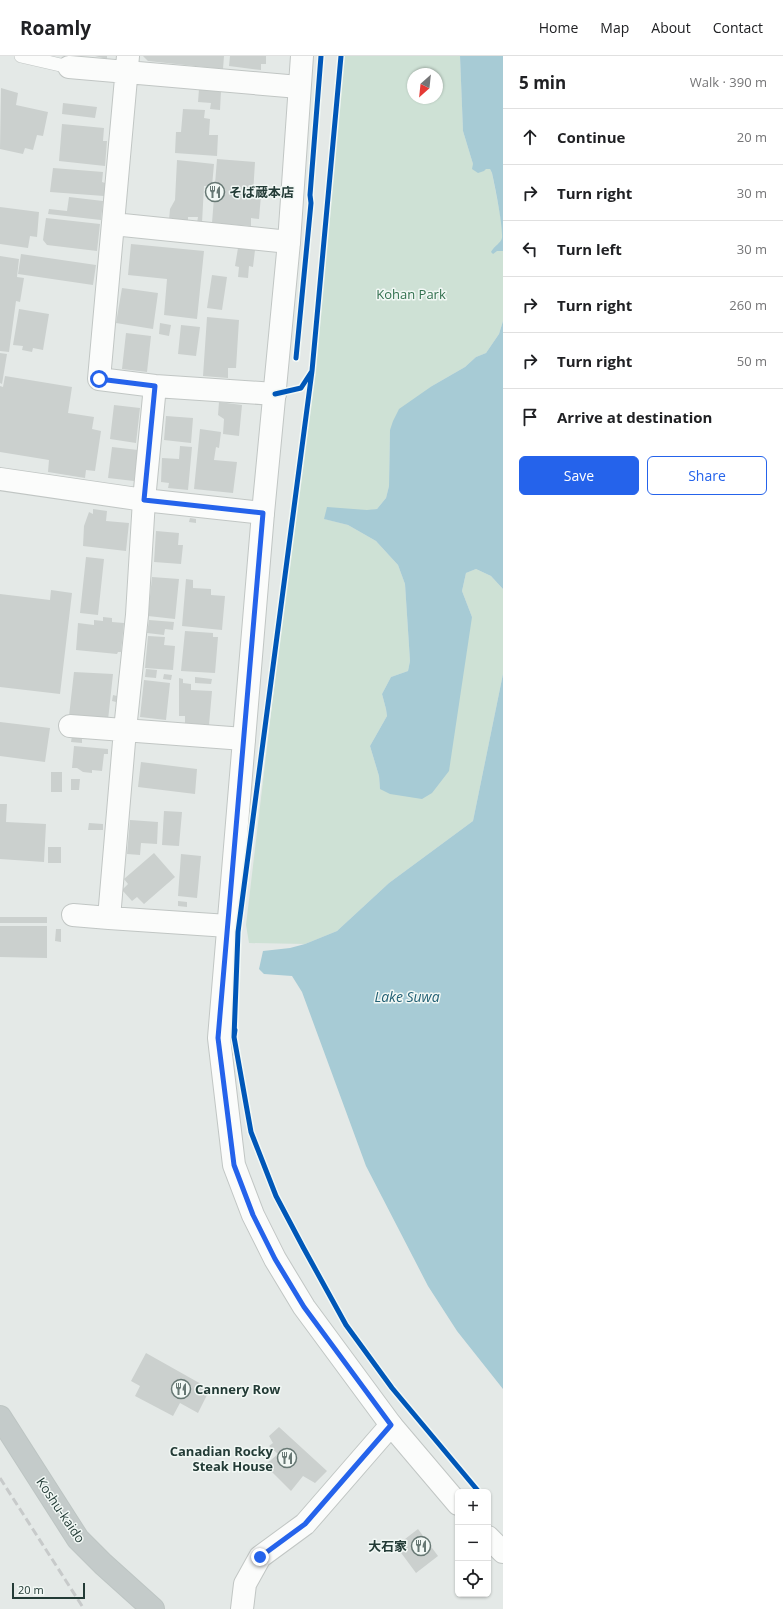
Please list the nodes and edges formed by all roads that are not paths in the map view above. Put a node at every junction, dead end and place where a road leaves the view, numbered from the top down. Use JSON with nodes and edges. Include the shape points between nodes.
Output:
{"nodes":[{"id":1,"x":21,"y":56,"type":"edge"},
{"id":2,"x":302,"y":56,"type":"edge"},
{"id":3,"x":128,"y":64,"type":"edge"},
{"id":4,"x":69,"y":67,"type":"joint"},
{"id":5,"x":299,"y":87,"type":"junction"},
{"id":6,"x":113,"y":224,"type":"junction"},
{"id":7,"x":289,"y":242,"type":"junction"},
{"id":8,"x":155,"y":386,"type":"junction"},
{"id":9,"x":275,"y":394,"type":"junction"},
{"id":10,"x":0,"y":479,"type":"edge"},
{"id":11,"x":144,"y":500,"type":"junction"},
{"id":12,"x":263,"y":513,"type":"junction"},
{"id":13,"x":70,"y":726,"type":"dead end"},
{"id":14,"x":125,"y":730,"type":"junction"},
{"id":15,"x":244,"y":739,"type":"junction"},
{"id":16,"x":73,"y":915,"type":"dead end"},
{"id":17,"x":109,"y":918,"type":"junction"},
{"id":18,"x":228,"y":926,"type":"junction"},
{"id":19,"x":0,"y":1417,"type":"edge"},
{"id":20,"x":391,"y":1425,"type":"junction"},
{"id":21,"x":455,"y":1500,"type":"edge"},
{"id":22,"x":491,"y":1540,"type":"edge"},
{"id":23,"x":503,"y":1552,"type":"edge"},
{"id":24,"x":153,"y":1609,"type":"edge"},
{"id":25,"x":242,"y":1609,"type":"edge"}],
"edges":[{"from":1,"to":4,"type":"lane"},
{"from":2,"to":5,"type":"street"},
{"from":3,"to":4,"type":"street"},
{"from":3,"to":5,"type":"street"},
{"from":3,"to":6,"type":"street"},
{"from":5,"to":7,"type":"street"},
{"from":6,"to":7,"type":"street"},
{"from":6,"to":8,"type":"street","via":[[99,379]]},
{"from":7,"to":9,"type":"street"},
{"from":8,"to":9,"type":"street"},
{"from":8,"to":11,"type":"street"},
{"from":9,"to":12,"type":"street"},
{"from":10,"to":11,"type":"street"},
{"from":11,"to":12,"type":"street"},
{"from":11,"to":14,"type":"street","via":[[137,615]]},
{"from":12,"to":15,"type":"street"},
{"from":13,"to":14,"type":"street"},
{"from":14,"to":15,"type":"street"},
{"from":14,"to":17,"type":"street"},
{"from":15,"to":18,"type":"street"},
{"from":16,"to":17,"type":"street"},
{"from":17,"to":18,"type":"street"},
{"from":18,"to":20,"type":"street","via":[[218,1038],[234,1165],[253,1215],[300,1301]]},
{"from":19,"to":24,"type":"highway","name":"Koshu-kaido","via":[[78,1539]]},
{"from":20,"to":21,"type":"street"},
{"from":20,"to":25,"type":"street","via":[[305,1524],[260,1557],[245,1584]]},
{"from":22,"to":23,"type":"street"}]}
